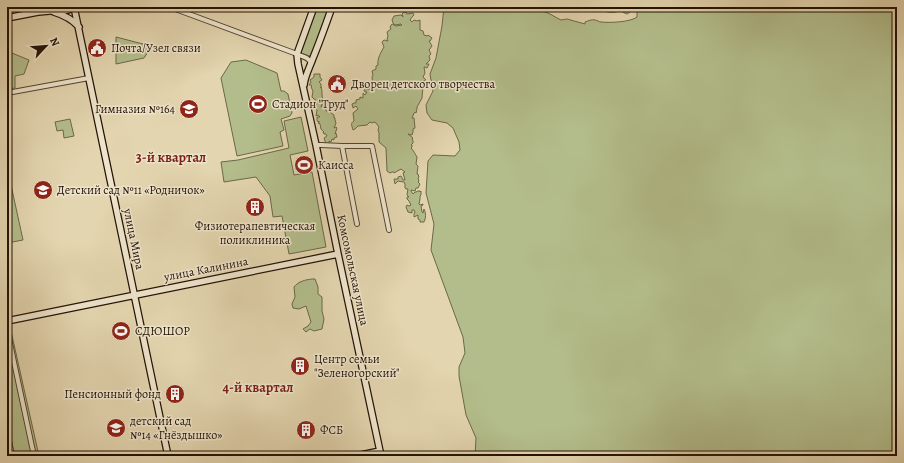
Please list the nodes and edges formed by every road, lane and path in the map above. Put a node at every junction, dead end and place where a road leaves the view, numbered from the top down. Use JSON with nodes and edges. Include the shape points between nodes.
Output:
{"nodes":[{"id":1,"x":47,"y":7,"type":"edge"},
{"id":2,"x":73,"y":7,"type":"edge"},
{"id":3,"x":170,"y":7,"type":"edge"},
{"id":4,"x":314,"y":7,"type":"edge"},
{"id":5,"x":332,"y":7,"type":"edge"},
{"id":6,"x":60,"y":9,"type":"edge"},
{"id":7,"x":38,"y":12,"type":"junction"},
{"id":8,"x":7,"y":18,"type":"edge"},
{"id":9,"x":79,"y":27,"type":"junction"},
{"id":10,"x":297,"y":54,"type":"junction"},
{"id":11,"x":298,"y":64,"type":"junction"},
{"id":12,"x":310,"y":65,"type":"junction"},
{"id":13,"x":89,"y":78,"type":"junction"},
{"id":14,"x":303,"y":89,"type":"junction"},
{"id":15,"x":7,"y":93,"type":"edge"},
{"id":16,"x":316,"y":145,"type":"junction"},
{"id":17,"x":342,"y":146,"type":"junction"},
{"id":18,"x":357,"y":224,"type":"dead end"},
{"id":19,"x":389,"y":230,"type":"dead end"},
{"id":20,"x":338,"y":254,"type":"junction"},
{"id":21,"x":135,"y":295,"type":"junction"},
{"id":22,"x":7,"y":321,"type":"edge"},
{"id":23,"x":7,"y":329,"type":"edge"},
{"id":24,"x":7,"y":431,"type":"edge"},
{"id":25,"x":380,"y":454,"type":"edge"},
{"id":26,"x":12,"y":456,"type":"edge"},
{"id":27,"x":34,"y":456,"type":"edge"},
{"id":28,"x":168,"y":456,"type":"edge"},
{"id":29,"x":356,"y":456,"type":"edge"}],
"edges":[{"from":1,"to":7,"type":"street"},
{"from":2,"to":6,"type":"street","via":[[68,10]]},
{"from":2,"to":9,"type":"street","name":"улица Мира"},
{"from":3,"to":10,"type":"street"},
{"from":4,"to":10,"type":"street","name":"Комсомольская улица"},
{"from":5,"to":12,"type":"street","name":"Комсомольская улица"},
{"from":6,"to":7,"type":"street"},
{"from":6,"to":9,"type":"street"},
{"from":7,"to":8,"type":"street"},
{"from":7,"to":9,"type":"street","via":[[61,14]]},
{"from":9,"to":13,"type":"street","name":"улица Мира"},
{"from":10,"to":11,"type":"street","name":"Комсомольская улица"},
{"from":10,"to":12,"type":"street","via":[[308,59]]},
{"from":11,"to":12,"type":"street","via":[[305,68]]},
{"from":11,"to":14,"type":"street","name":"Комсомольская улица"},
{"from":12,"to":14,"type":"street","name":"Комсомольская улица"},
{"from":13,"to":15,"type":"street"},
{"from":13,"to":21,"type":"street","name":"улица Мира"},
{"from":14,"to":16,"type":"street","name":"Комсомольская улица"},
{"from":16,"to":17,"type":"street"},
{"from":16,"to":20,"type":"street","name":"Комсомольская улица"},
{"from":17,"to":18,"type":"street"},
{"from":17,"to":19,"type":"street","via":[[372,146]]},
{"from":20,"to":21,"type":"street","name":"улица Калинина"},
{"from":20,"to":25,"type":"street","name":"Комсомольская улица"},
{"from":21,"to":22,"type":"street","name":"улица Калинина"},
{"from":21,"to":28,"type":"street","name":"улица Мира"},
{"from":23,"to":27,"type":"street"},
{"from":24,"to":26,"type":"street"},
{"from":25,"to":29,"type":"street"}]}
